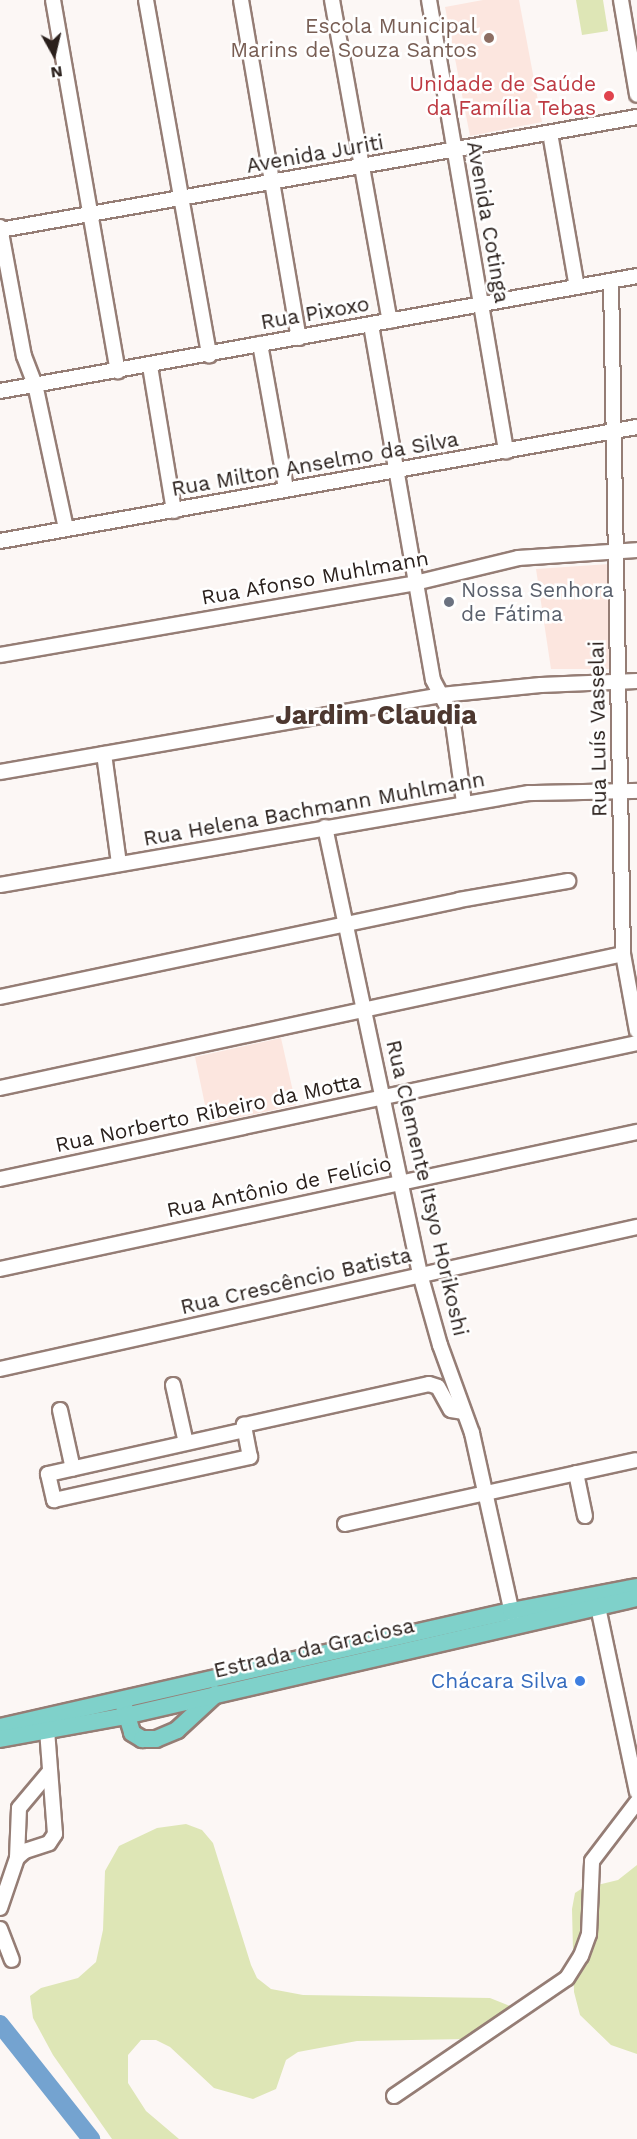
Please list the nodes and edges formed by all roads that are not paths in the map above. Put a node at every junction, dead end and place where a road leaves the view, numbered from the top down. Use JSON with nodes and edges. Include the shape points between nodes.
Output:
{"nodes":[{"id":1,"x":53,"y":0,"type":"edge"},
{"id":2,"x":146,"y":0,"type":"edge"},
{"id":3,"x":241,"y":0,"type":"edge"},
{"id":4,"x":332,"y":0,"type":"edge"},
{"id":5,"x":429,"y":0,"type":"edge"},
{"id":6,"x":621,"y":0,"type":"edge"},
{"id":7,"x":637,"y":95,"type":"edge"},
{"id":8,"x":637,"y":117,"type":"edge"},
{"id":9,"x":550,"y":133,"type":"junction"},
{"id":10,"x":453,"y":150,"type":"junction"},
{"id":11,"x":361,"y":168,"type":"junction"},
{"id":12,"x":271,"y":183,"type":"junction"},
{"id":13,"x":180,"y":199,"type":"junction"},
{"id":14,"x":90,"y":216,"type":"junction"},
{"id":15,"x":0,"y":229,"type":"edge"},
{"id":16,"x":637,"y":276,"type":"edge"},
{"id":17,"x":611,"y":281,"type":"junction"},
{"id":18,"x":578,"y":286,"type":"junction"},
{"id":19,"x":482,"y":303,"type":"junction"},
{"id":20,"x":390,"y":321,"type":"junction"},
{"id":21,"x":371,"y":325,"type":"junction"},
{"id":22,"x":299,"y":338,"type":"junction"},
{"id":23,"x":260,"y":344,"type":"junction"},
{"id":24,"x":209,"y":355,"type":"junction"},
{"id":25,"x":150,"y":366,"type":"junction"},
{"id":26,"x":118,"y":371,"type":"junction"},
{"id":27,"x":35,"y":384,"type":"junction"},
{"id":28,"x":0,"y":391,"type":"edge"},
{"id":29,"x":637,"y":428,"type":"edge"},
{"id":30,"x":614,"y":432,"type":"junction"},
{"id":31,"x":506,"y":451,"type":"junction"},
{"id":32,"x":395,"y":471,"type":"junction"},
{"id":33,"x":286,"y":489,"type":"junction"},
{"id":34,"x":174,"y":511,"type":"junction"},
{"id":35,"x":66,"y":529,"type":"junction"},
{"id":36,"x":0,"y":541,"type":"edge"},
{"id":37,"x":637,"y":550,"type":"edge"},
{"id":38,"x":615,"y":551,"type":"junction"},
{"id":39,"x":415,"y":583,"type":"junction"},
{"id":40,"x":0,"y":655,"type":"edge"},
{"id":41,"x":619,"y":681,"type":"junction"},
{"id":42,"x":637,"y":681,"type":"edge"},
{"id":43,"x":441,"y":695,"type":"junction"},
{"id":44,"x":104,"y":754,"type":"junction"},
{"id":45,"x":0,"y":772,"type":"edge"},
{"id":46,"x":637,"y":791,"type":"edge"},
{"id":47,"x":620,"y":792,"type":"junction"},
{"id":48,"x":464,"y":803,"type":"junction"},
{"id":49,"x":325,"y":827,"type":"junction"},
{"id":50,"x":119,"y":864,"type":"junction"},
{"id":51,"x":568,"y":881,"type":"dead end"},
{"id":52,"x":0,"y":885,"type":"edge"},
{"id":53,"x":630,"y":900,"type":"edge"},
{"id":54,"x":347,"y":923,"type":"junction"},
{"id":55,"x":623,"y":954,"type":"junction"},
{"id":56,"x":0,"y":997,"type":"edge"},
{"id":57,"x":364,"y":1009,"type":"junction"},
{"id":58,"x":637,"y":1031,"type":"edge"},
{"id":59,"x":637,"y":1043,"type":"edge"},
{"id":60,"x":0,"y":1088,"type":"edge"},
{"id":61,"x":384,"y":1097,"type":"junction"},
{"id":62,"x":637,"y":1132,"type":"edge"},
{"id":63,"x":0,"y":1179,"type":"edge"},
{"id":64,"x":401,"y":1183,"type":"junction"},
{"id":65,"x":637,"y":1227,"type":"edge"},
{"id":66,"x":0,"y":1269,"type":"edge"},
{"id":67,"x":420,"y":1274,"type":"junction"},
{"id":68,"x":0,"y":1369,"type":"edge"},
{"id":69,"x":173,"y":1385,"type":"dead end"},
{"id":70,"x":60,"y":1410,"type":"dead end"},
{"id":71,"x":464,"y":1412,"type":"junction"},
{"id":72,"x":245,"y":1430,"type":"junction"},
{"id":73,"x":186,"y":1443,"type":"junction"},
{"id":74,"x":635,"y":1460,"type":"dead end"},
{"id":75,"x":73,"y":1468,"type":"junction"},
{"id":76,"x":576,"y":1473,"type":"junction"},
{"id":77,"x":484,"y":1492,"type":"junction"},
{"id":78,"x":585,"y":1516,"type":"dead end"},
{"id":79,"x":345,"y":1524,"type":"dead end"},
{"id":80,"x":637,"y":1587,"type":"edge"},
{"id":81,"x":637,"y":1598,"type":"edge"},
{"id":82,"x":598,"y":1607,"type":"junction"},
{"id":83,"x":513,"y":1618,"type":"junction"},
{"id":84,"x":216,"y":1694,"type":"junction"},
{"id":85,"x":125,"y":1708,"type":"junction"},
{"id":86,"x":0,"y":1727,"type":"edge"},
{"id":87,"x":47,"y":1728,"type":"junction"},
{"id":88,"x":0,"y":1739,"type":"edge"},
{"id":89,"x":50,"y":1771,"type":"junction"},
{"id":90,"x":637,"y":1792,"type":"edge"},
{"id":91,"x":637,"y":1802,"type":"edge"},
{"id":92,"x":16,"y":1858,"type":"junction"},
{"id":93,"x":0,"y":1908,"type":"edge"},
{"id":94,"x":0,"y":1929,"type":"edge"},
{"id":95,"x":12,"y":1960,"type":"dead end"},
{"id":96,"x":394,"y":2096,"type":"dead end"}],
"edges":[{"from":1,"to":14,"type":"street"},
{"from":2,"to":13,"type":"street"},
{"from":3,"to":12,"type":"street"},
{"from":4,"to":11,"type":"street"},
{"from":5,"to":10,"type":"street","name":"Avenida Cotinga"},
{"from":6,"to":7,"type":"street"},
{"from":8,"to":9,"type":"street","name":"Avenida Juriti"},
{"from":9,"to":10,"type":"street","name":"Avenida Juriti"},
{"from":9,"to":18,"type":"street"},
{"from":10,"to":11,"type":"street","name":"Avenida Juriti"},
{"from":10,"to":19,"type":"street","name":"Avenida Cotinga"},
{"from":11,"to":12,"type":"street","name":"Avenida Juriti"},
{"from":11,"to":20,"type":"street"},
{"from":12,"to":13,"type":"street","name":"Avenida Juriti"},
{"from":12,"to":22,"type":"street"},
{"from":13,"to":14,"type":"street","name":"Avenida Juriti"},
{"from":13,"to":24,"type":"street"},
{"from":14,"to":15,"type":"street","name":"Avenida Juriti"},
{"from":14,"to":26,"type":"street"},
{"from":15,"to":27,"type":"street","via":[[24,356]]},
{"from":16,"to":17,"type":"street","name":"Rua Pixoxo"},
{"from":17,"to":18,"type":"street","name":"Rua Pixoxo"},
{"from":17,"to":30,"type":"street","name":"Rua Luís Vasselai"},
{"from":18,"to":19,"type":"street","name":"Rua Pixoxo"},
{"from":19,"to":20,"type":"street","name":"Rua Pixoxo"},
{"from":19,"to":31,"type":"street","name":"Avenida Cotinga"},
{"from":20,"to":21,"type":"street","name":"Rua Pixoxo"},
{"from":21,"to":22,"type":"street","name":"Rua Pixoxo"},
{"from":21,"to":32,"type":"street"},
{"from":22,"to":23,"type":"street","name":"Rua Pixoxo"},
{"from":23,"to":24,"type":"street","name":"Rua Pixoxo"},
{"from":23,"to":33,"type":"street"},
{"from":24,"to":25,"type":"street","name":"Rua Pixoxo"},
{"from":25,"to":26,"type":"street","name":"Rua Pixoxo"},
{"from":25,"to":34,"type":"street"},
{"from":26,"to":27,"type":"street","name":"Rua Pixoxo"},
{"from":27,"to":28,"type":"street","name":"Rua Pixoxo"},
{"from":27,"to":35,"type":"street"},
{"from":29,"to":30,"type":"street","name":"Rua Milton Anselmo da Silva"},
{"from":30,"to":31,"type":"street","name":"Rua Milton Anselmo da Silva"},
{"from":30,"to":38,"type":"street","name":"Rua Luís Vasselai"},
{"from":31,"to":32,"type":"street","name":"Rua Milton Anselmo da Silva"},
{"from":32,"to":33,"type":"street","name":"Rua Milton Anselmo da Silva"},
{"from":32,"to":39,"type":"street"},
{"from":33,"to":34,"type":"street","name":"Rua Milton Anselmo da Silva"},
{"from":34,"to":35,"type":"street","name":"Rua Milton Anselmo da Silva"},
{"from":35,"to":36,"type":"street","name":"Rua Milton Anselmo da Silva"},
{"from":37,"to":38,"type":"street","name":"Rua Afonso Muhlmann"},
{"from":38,"to":39,"type":"street","name":"Rua Afonso Muhlmann","via":[[518,558]]},
{"from":38,"to":41,"type":"street","name":"Rua Luís Vasselai"},
{"from":39,"to":40,"type":"street","name":"Rua Afonso Muhlmann"},
{"from":39,"to":43,"type":"street","via":[[433,680]]},
{"from":41,"to":42,"type":"street"},
{"from":41,"to":43,"type":"street"},
{"from":41,"to":47,"type":"street","name":"Rua Luís Vasselai"},
{"from":43,"to":44,"type":"street"},
{"from":43,"to":48,"type":"street","via":[[452,716]]},
{"from":44,"to":45,"type":"street"},
{"from":44,"to":50,"type":"street"},
{"from":46,"to":47,"type":"street","name":"Rua Helena Bachmann Muhlmann"},
{"from":47,"to":48,"type":"street","name":"Rua Helena Bachmann Muhlmann","via":[[529,793]]},
{"from":47,"to":53,"type":"street","name":"Rua Luís Vasselai"},
{"from":48,"to":49,"type":"street","name":"Rua Helena Bachmann Muhlmann"},
{"from":49,"to":50,"type":"street","name":"Rua Helena Bachmann Muhlmann"},
{"from":49,"to":54,"type":"street","name":"Rua Clemente Itsyo Horikoshi"},
{"from":50,"to":52,"type":"street","name":"Rua Helena Bachmann Muhlmann"},
{"from":51,"to":54,"type":"street"},
{"from":53,"to":55,"type":"street","name":"Rua Luís Vasselai"},
{"from":54,"to":56,"type":"street"},
{"from":54,"to":57,"type":"street","name":"Rua Clemente Itsyo Horikoshi"},
{"from":55,"to":57,"type":"street"},
{"from":55,"to":58,"type":"street","name":"Rua Luís Vasselai"},
{"from":57,"to":60,"type":"street"},
{"from":57,"to":61,"type":"street","name":"Rua Clemente Itsyo Horikoshi"},
{"from":59,"to":61,"type":"street","name":"Rua Norberto Ribeiro da Motta"},
{"from":61,"to":63,"type":"street","name":"Rua Norberto Ribeiro da Motta"},
{"from":61,"to":64,"type":"street","name":"Rua Clemente Itsyo Horikoshi"},
{"from":62,"to":64,"type":"street","name":"Rua Antônio de Felício"},
{"from":64,"to":66,"type":"street","name":"Rua Antônio de Felício"},
{"from":64,"to":67,"type":"street","name":"Rua Clemente Itsyo Horikoshi"},
{"from":65,"to":67,"type":"street","name":"Rua Crescêncio Batista"},
{"from":67,"to":68,"type":"street","name":"Rua Crescêncio Batista"},
{"from":67,"to":71,"type":"street","name":"Rua Clemente Itsyo Horikoshi"},
{"from":69,"to":73,"type":"street"},
{"from":70,"to":75,"type":"street"},
{"from":71,"to":72,"type":"street","via":[[447,1407],[438,1387],[429,1384],[244,1425]]},
{"from":71,"to":77,"type":"street","name":"Rua Clemente Itsyo Horikoshi"},
{"from":72,"to":73,"type":"street"},
{"from":72,"to":75,"type":"street","via":[[250,1457],[54,1500],[48,1474]]},
{"from":73,"to":75,"type":"street"},
{"from":74,"to":76,"type":"street"},
{"from":76,"to":77,"type":"street"},
{"from":76,"to":78,"type":"street"},
{"from":77,"to":79,"type":"street"},
{"from":77,"to":83,"type":"street","name":"Rua Clemente Itsyo Horikoshi"},
{"from":80,"to":83,"type":"main road","name":"Estrada da Graciosa"},
{"from":81,"to":82,"type":"main road","name":"Estrada da Graciosa"},
{"from":82,"to":83,"type":"main road","name":"Estrada da Graciosa"},
{"from":82,"to":90,"type":"street"},
{"from":83,"to":84,"type":"main road","name":"Estrada da Graciosa"},
{"from":83,"to":85,"type":"main road","name":"Estrada da Graciosa"},
{"from":84,"to":85,"type":"main road","name":"Estrada da Graciosa"},
{"from":84,"to":85,"type":"main road","via":[[177,1730],[156,1738],[142,1739],[132,1733]]},
{"from":85,"to":86,"type":"main road","name":"Estrada da Graciosa"},
{"from":85,"to":87,"type":"main road","name":"Estrada da Graciosa"},
{"from":87,"to":88,"type":"main road","name":"Estrada da Graciosa"},
{"from":87,"to":89,"type":"street"},
{"from":89,"to":92,"type":"street","via":[[19,1808]]},
{"from":89,"to":92,"type":"street","via":[[55,1834],[49,1843]]},
{"from":91,"to":96,"type":"street","via":[[592,1861],[589,1934],[567,1978]]},
{"from":92,"to":93,"type":"street"},
{"from":94,"to":95,"type":"street"}]}
